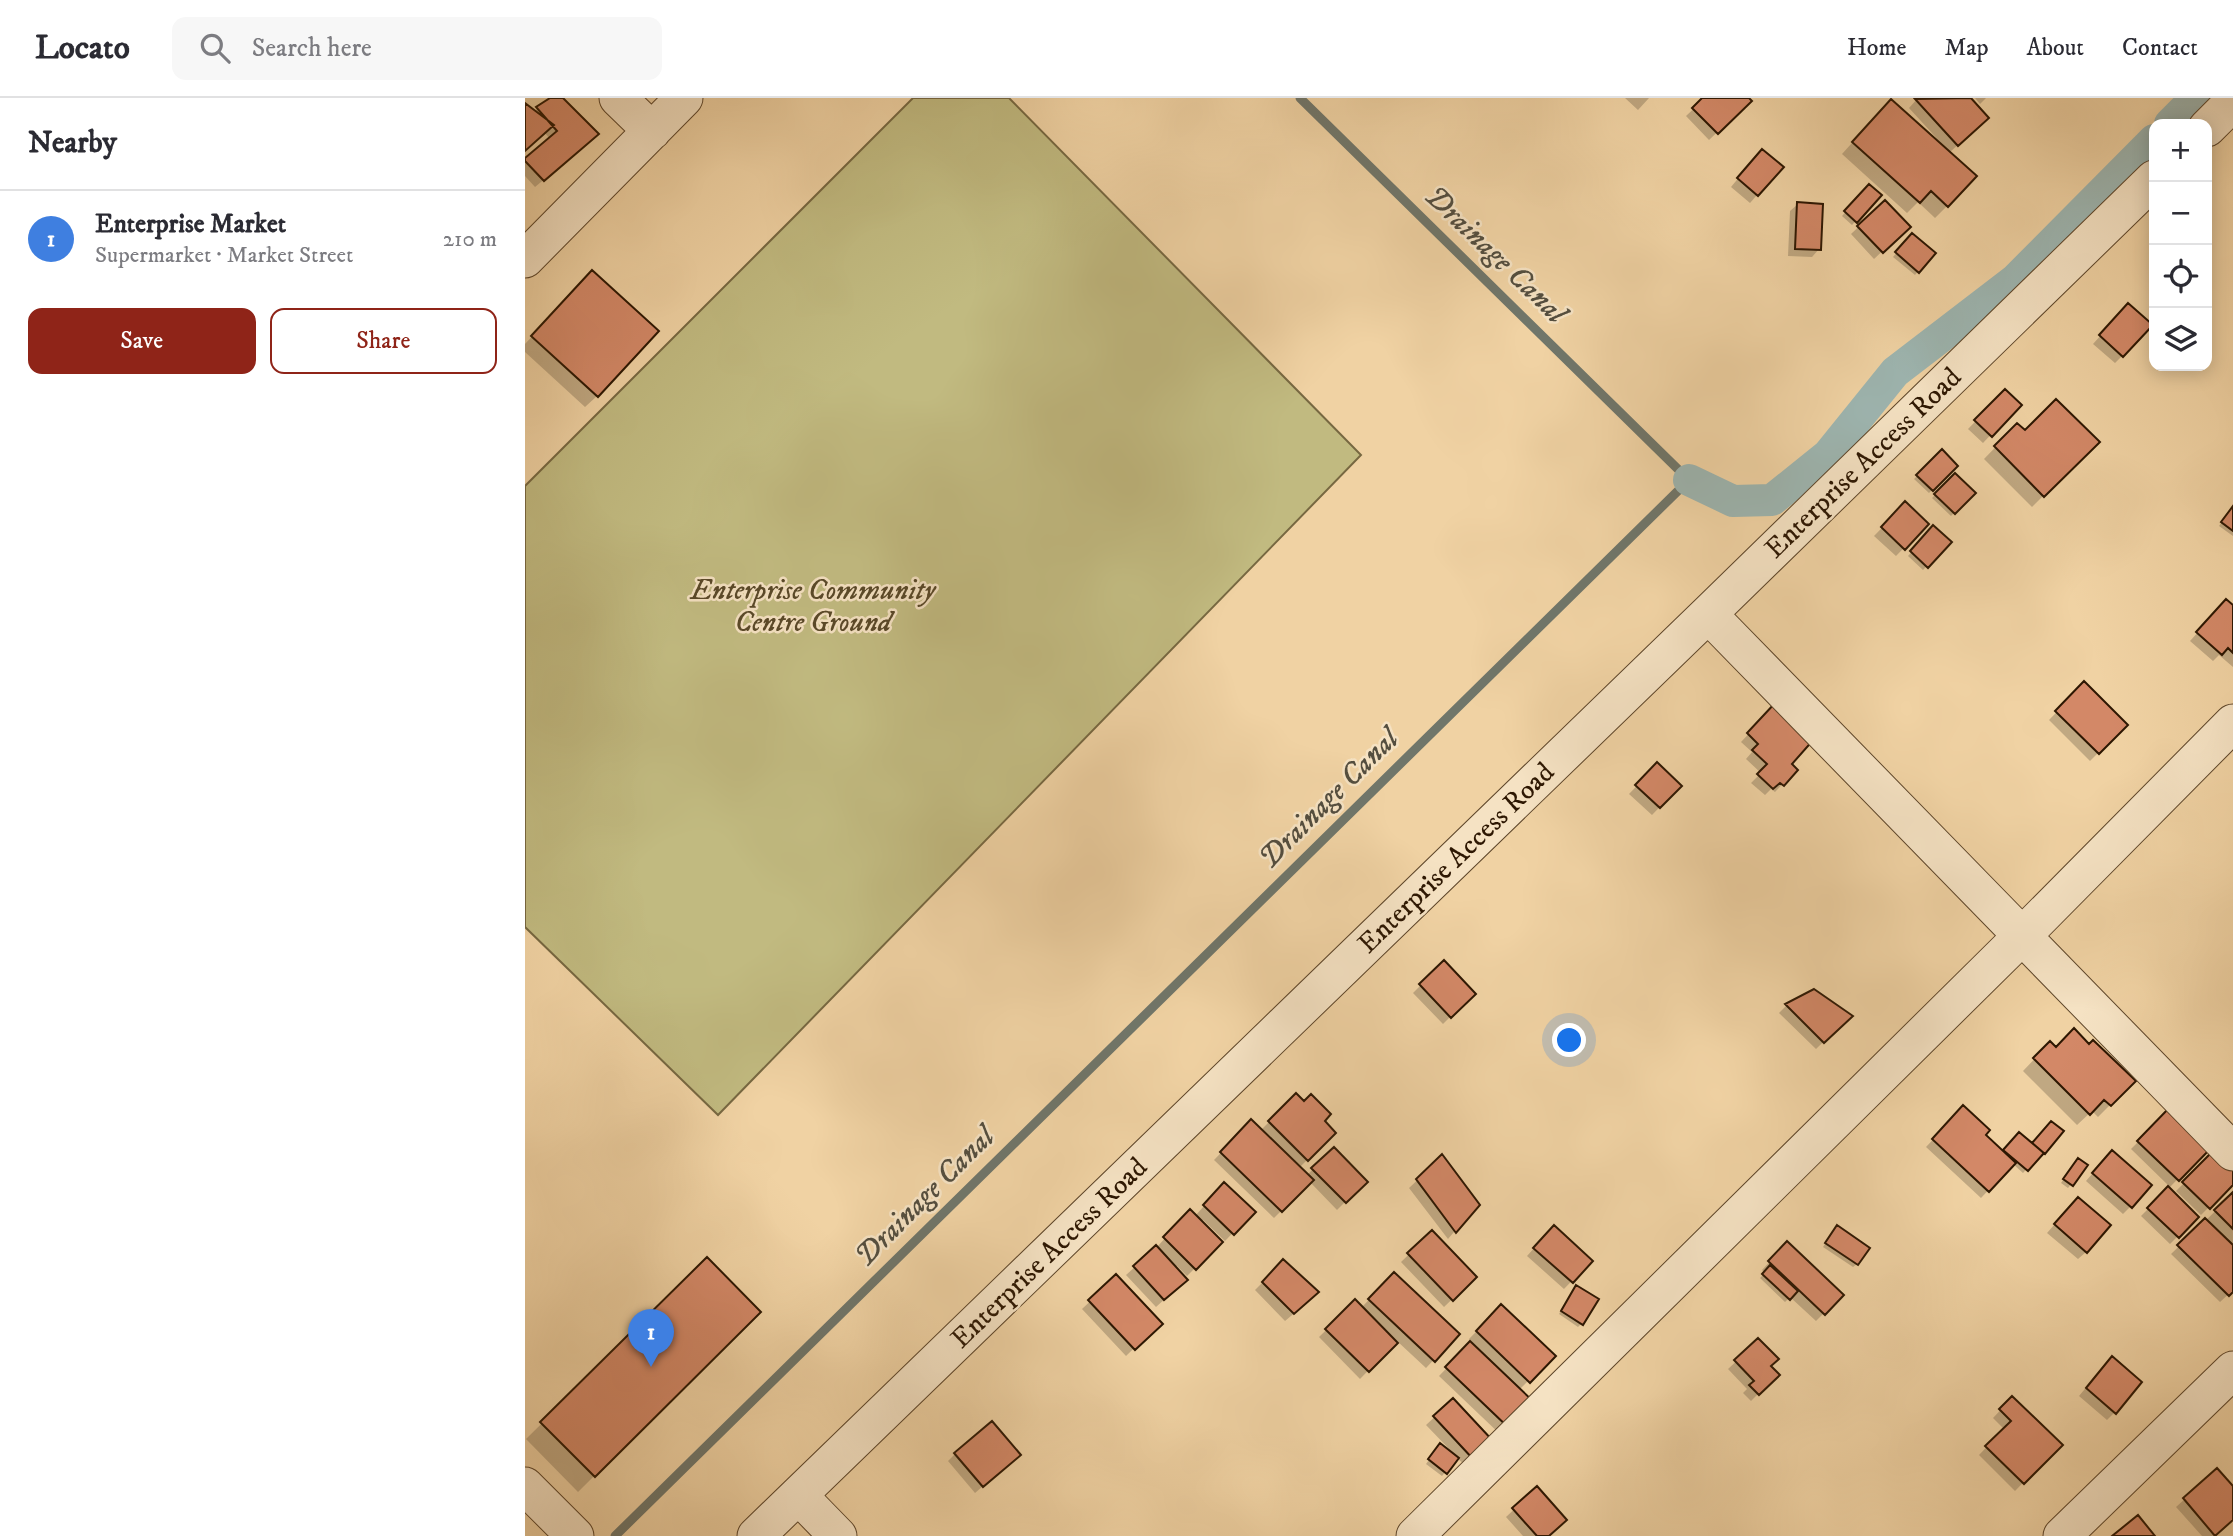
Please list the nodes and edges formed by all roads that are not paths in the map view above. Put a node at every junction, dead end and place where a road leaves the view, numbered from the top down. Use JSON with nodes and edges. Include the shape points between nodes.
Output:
{"nodes":[{"id":1,"x":618,"y":98,"type":"edge"},
{"id":2,"x":684,"y":98,"type":"edge"},
{"id":3,"x":2233,"y":102,"type":"edge"},
{"id":4,"x":2212,"y":123,"type":"edge"},
{"id":5,"x":652,"y":131,"type":"junction"},
{"id":6,"x":2151,"y":182,"type":"edge"},
{"id":7,"x":525,"y":259,"type":"edge"},
{"id":8,"x":1708,"y":614,"type":"junction"},
{"id":9,"x":2233,"y":723,"type":"edge"},
{"id":10,"x":2023,"y":936,"type":"junction"},
{"id":11,"x":2233,"y":1152,"type":"edge"},
{"id":12,"x":2233,"y":1370,"type":"edge"},
{"id":13,"x":525,"y":1486,"type":"edge"},
{"id":14,"x":799,"y":1496,"type":"junction"},
{"id":15,"x":575,"y":1536,"type":"edge"},
{"id":16,"x":756,"y":1536,"type":"edge"},
{"id":17,"x":838,"y":1536,"type":"edge"},
{"id":18,"x":1415,"y":1536,"type":"edge"},
{"id":19,"x":2062,"y":1536,"type":"edge"}],
"edges":[{"from":1,"to":5,"type":"street"},
{"from":2,"to":5,"type":"street"},
{"from":3,"to":4,"type":"street"},
{"from":5,"to":7,"type":"street"},
{"from":6,"to":8,"type":"street","name":"Enterprise Access Road"},
{"from":8,"to":10,"type":"street"},
{"from":8,"to":14,"type":"street","name":"Enterprise Access Road"},
{"from":9,"to":10,"type":"street"},
{"from":10,"to":11,"type":"street"},
{"from":10,"to":18,"type":"street"},
{"from":12,"to":19,"type":"street"},
{"from":13,"to":15,"type":"street"},
{"from":14,"to":16,"type":"street","name":"Enterprise Access Road"},
{"from":14,"to":17,"type":"street"}]}
